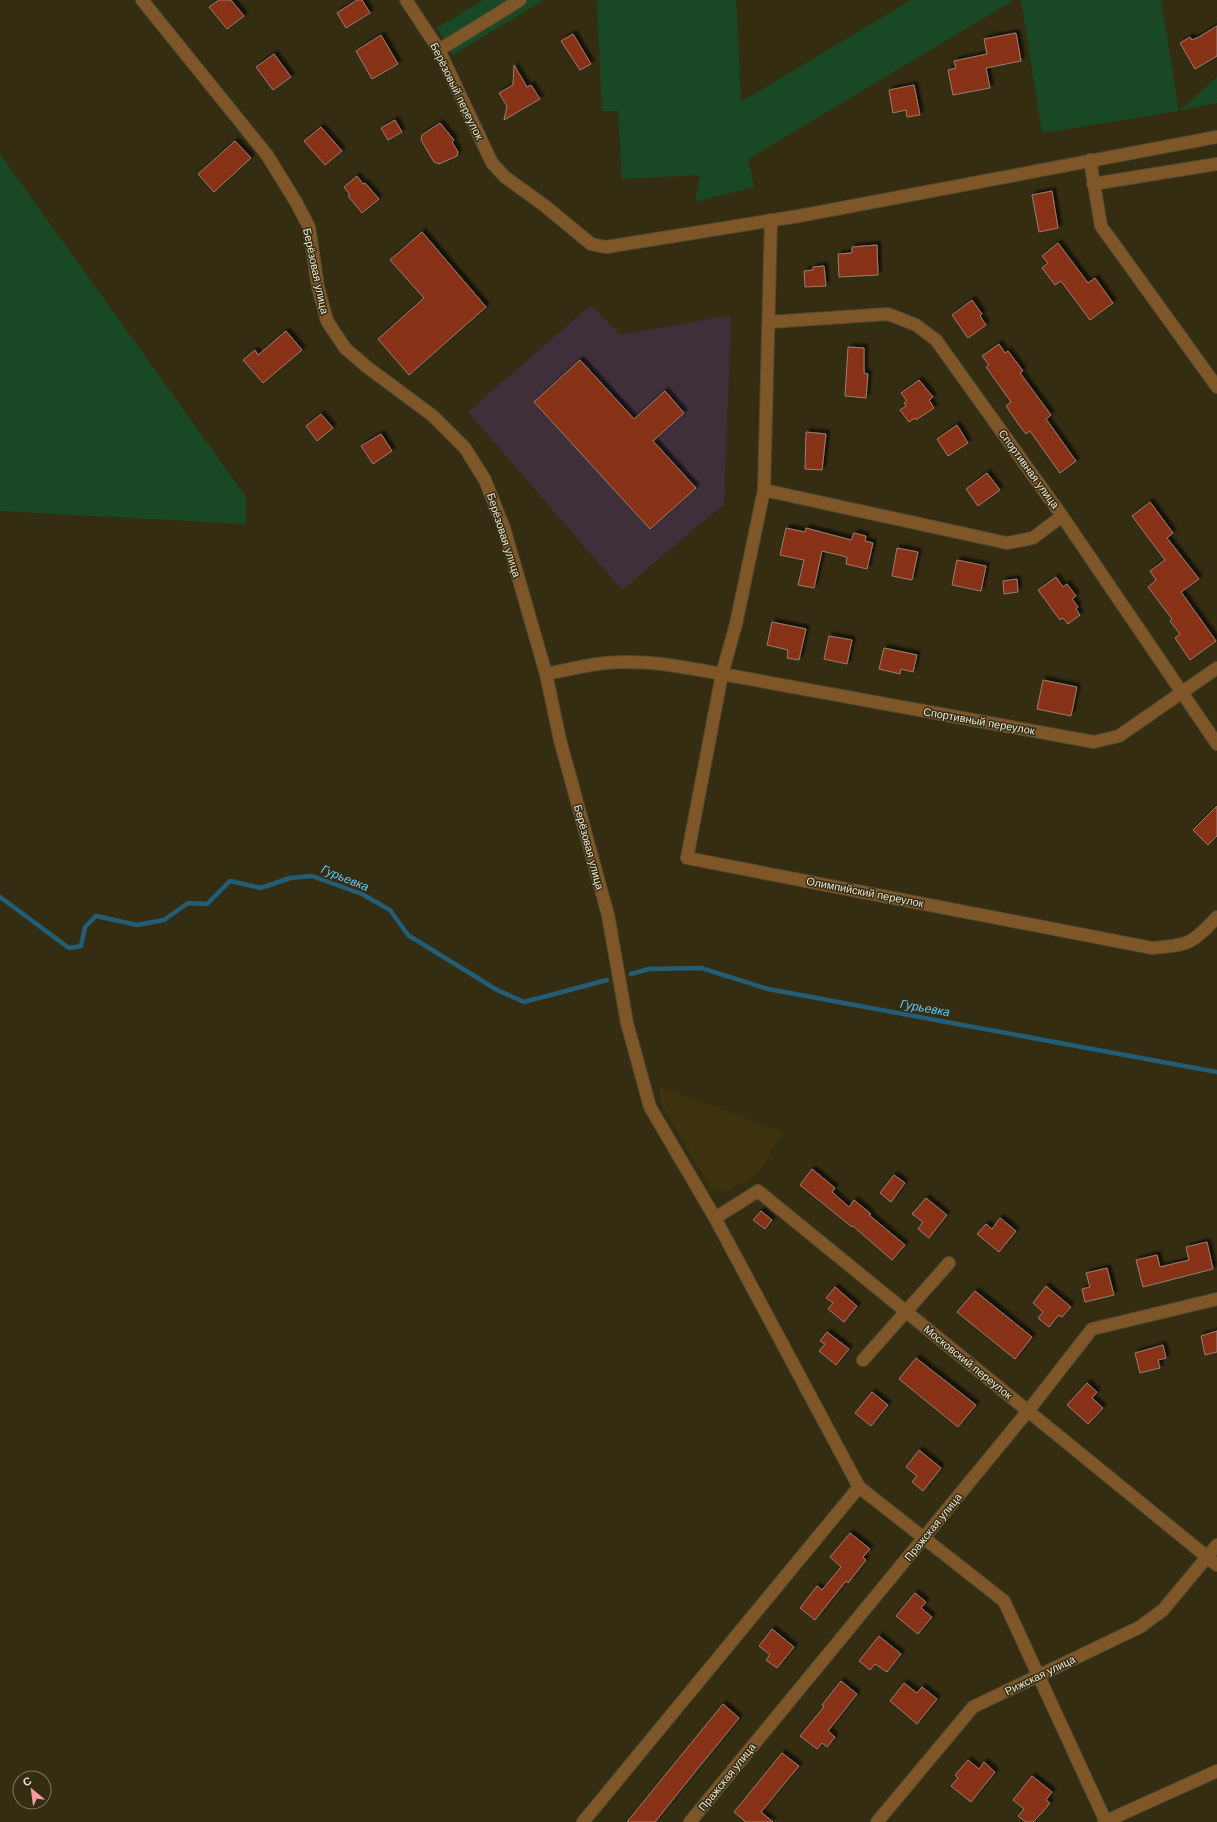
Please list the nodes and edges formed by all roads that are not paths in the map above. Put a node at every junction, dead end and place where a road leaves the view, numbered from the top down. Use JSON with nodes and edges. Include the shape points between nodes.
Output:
{"nodes":[{"id":1,"x":142,"y":0,"type":"edge"},
{"id":2,"x":406,"y":0,"type":"edge"},
{"id":3,"x":520,"y":0,"type":"edge"},
{"id":4,"x":439,"y":50,"type":"junction"},
{"id":5,"x":1217,"y":137,"type":"edge"},
{"id":6,"x":1090,"y":160,"type":"junction"},
{"id":7,"x":1217,"y":164,"type":"edge"},
{"id":8,"x":1094,"y":184,"type":"junction"},
{"id":9,"x":771,"y":220,"type":"junction"},
{"id":10,"x":769,"y":322,"type":"junction"},
{"id":11,"x":1217,"y":387,"type":"edge"},
{"id":12,"x":764,"y":490,"type":"junction"},
{"id":13,"x":1062,"y":516,"type":"junction"},
{"id":14,"x":1217,"y":668,"type":"edge"},
{"id":15,"x":546,"y":674,"type":"junction"},
{"id":16,"x":722,"y":674,"type":"junction"},
{"id":17,"x":1182,"y":693,"type":"junction"},
{"id":18,"x":1217,"y":744,"type":"edge"},
{"id":19,"x":1217,"y":917,"type":"edge"},
{"id":20,"x":715,"y":1218,"type":"junction"},
{"id":21,"x":949,"y":1263,"type":"dead end"},
{"id":22,"x":1217,"y":1299,"type":"edge"},
{"id":23,"x":906,"y":1312,"type":"junction"},
{"id":24,"x":863,"y":1360,"type":"dead end"},
{"id":25,"x":1028,"y":1411,"type":"junction"},
{"id":26,"x":859,"y":1487,"type":"junction"},
{"id":27,"x":924,"y":1538,"type":"junction"},
{"id":28,"x":1217,"y":1545,"type":"edge"},
{"id":29,"x":1207,"y":1557,"type":"junction"},
{"id":30,"x":1217,"y":1565,"type":"edge"},
{"id":31,"x":1039,"y":1675,"type":"junction"},
{"id":32,"x":1217,"y":1771,"type":"edge"},
{"id":33,"x":582,"y":1822,"type":"edge"},
{"id":34,"x":690,"y":1822,"type":"edge"},
{"id":35,"x":877,"y":1822,"type":"edge"},
{"id":36,"x":1105,"y":1822,"type":"edge"}],
"edges":[{"from":1,"to":15,"type":"street","name":"Берёзовая улица","via":[[267,155],[296,202],[308,227],[318,287],[327,321],[345,348],[433,416],[465,448],[485,480],[504,528]]},
{"from":2,"to":4,"type":"street","name":"Берёзовый переулок"},
{"from":3,"to":4,"type":"street"},
{"from":4,"to":9,"type":"street","name":"Берёзовый переулок","via":[[492,163],[505,177],[591,244],[606,247]]},
{"from":5,"to":6,"type":"street","name":"Берёзовый переулок"},
{"from":6,"to":8,"type":"street"},
{"from":6,"to":9,"type":"street","name":"Берёзовый переулок"},
{"from":7,"to":8,"type":"street"},
{"from":8,"to":11,"type":"street","via":[[1101,226]]},
{"from":9,"to":10,"type":"street"},
{"from":10,"to":12,"type":"street"},
{"from":10,"to":13,"type":"street","name":"Спортивная улица","via":[[888,314],[916,325],[936,340]]},
{"from":12,"to":13,"type":"street","via":[[1007,543],[1033,538]]},
{"from":12,"to":16,"type":"street","via":[[736,624]]},
{"from":13,"to":17,"type":"street","name":"Спортивная улица"},
{"from":14,"to":17,"type":"street","name":"Спортивный переулок"},
{"from":15,"to":16,"type":"street","name":"Спортивный переулок","via":[[606,663],[675,665]]},
{"from":15,"to":20,"type":"street","name":"Берёзовая улица","via":[[560,740],[608,915],[627,1023],[650,1107]]},
{"from":16,"to":17,"type":"street","name":"Спортивный переулок","via":[[1094,742],[1119,736]]},
{"from":16,"to":19,"type":"street","name":"Олимпийский переулок","via":[[687,858],[1152,948],[1179,946],[1198,938]]},
{"from":17,"to":18,"type":"street","name":"Спортивная улица"},
{"from":20,"to":23,"type":"street","name":"Московский переулок","via":[[758,1191]]},
{"from":20,"to":26,"type":"street","name":"Берёзовая улица"},
{"from":21,"to":23,"type":"street"},
{"from":22,"to":25,"type":"street","name":"Пражская улица","via":[[1092,1329]]},
{"from":23,"to":24,"type":"street"},
{"from":23,"to":25,"type":"street","name":"Московский переулок"},
{"from":25,"to":27,"type":"street","name":"Пражская улица"},
{"from":25,"to":29,"type":"street","name":"Московский переулок"},
{"from":26,"to":27,"type":"street"},
{"from":26,"to":33,"type":"street"},
{"from":27,"to":31,"type":"street","via":[[1004,1601]]},
{"from":27,"to":34,"type":"street","name":"Пражская улица"},
{"from":28,"to":29,"type":"street","name":"Рижская улица"},
{"from":29,"to":30,"type":"street","name":"Московский переулок"},
{"from":29,"to":31,"type":"street","name":"Рижская улица","via":[[1163,1610],[1140,1626]]},
{"from":31,"to":35,"type":"street","name":"Рижская улица","via":[[973,1707]]},
{"from":31,"to":36,"type":"street"},
{"from":32,"to":36,"type":"street"}]}
